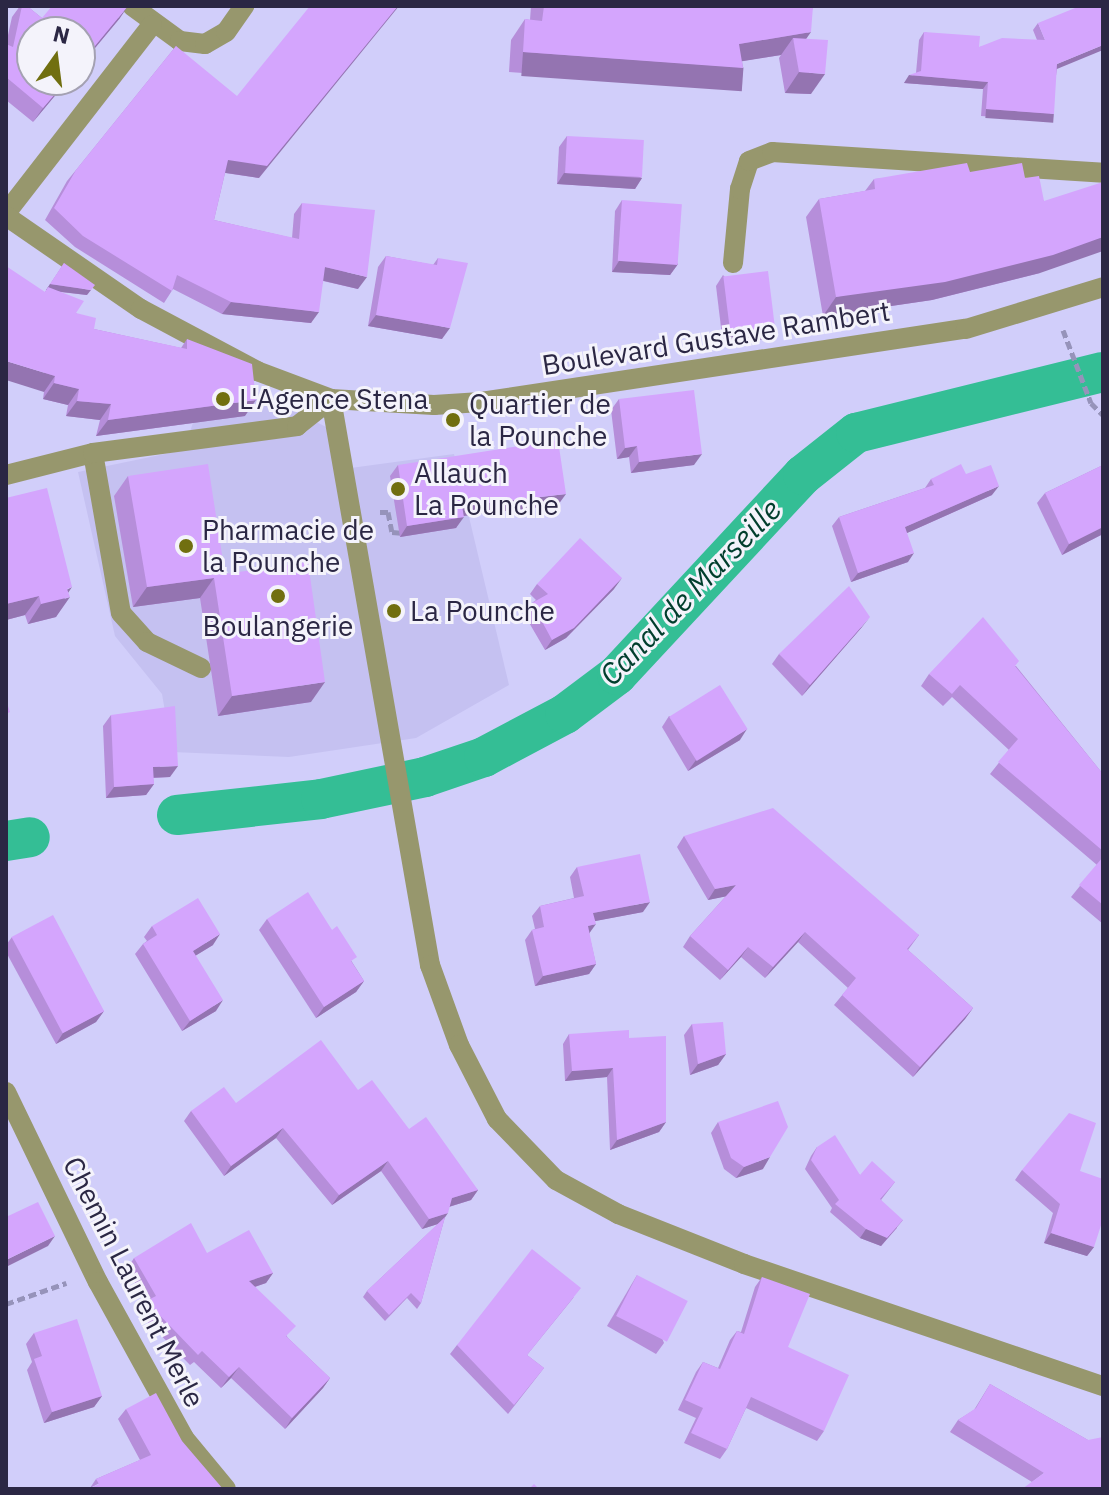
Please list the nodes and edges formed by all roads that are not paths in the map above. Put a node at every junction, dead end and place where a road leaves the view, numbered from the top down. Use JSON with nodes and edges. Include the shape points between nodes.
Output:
{"nodes":[{"id":1,"x":132,"y":6,"type":"edge"},
{"id":2,"x":244,"y":6,"type":"edge"},
{"id":3,"x":152,"y":25,"type":"junction"},
{"id":4,"x":1103,"y":173,"type":"edge"},
{"id":5,"x":6,"y":215,"type":"edge"},
{"id":6,"x":733,"y":263,"type":"dead end"},
{"id":7,"x":1103,"y":287,"type":"edge"},
{"id":8,"x":331,"y":399,"type":"junction"},
{"id":9,"x":93,"y":453,"type":"junction"},
{"id":10,"x":6,"y":475,"type":"edge"},
{"id":11,"x":201,"y":668,"type":"dead end"},
{"id":12,"x":6,"y":1092,"type":"edge"},
{"id":13,"x":1103,"y":1386,"type":"edge"},
{"id":14,"x":226,"y":1489,"type":"edge"}],
"edges":[{"from":1,"to":3,"type":"street"},
{"from":2,"to":3,"type":"street","via":[[226,32],[205,44],[180,41]]},
{"from":3,"to":5,"type":"street"},
{"from":4,"to":6,"type":"street","via":[[772,152],[749,161],[740,189]]},
{"from":5,"to":8,"type":"street","name":"Boulevard Gustave Rambert","via":[[141,309],[257,371]]},
{"from":7,"to":8,"type":"street","name":"Boulevard Gustave Rambert","via":[[966,329],[481,402]]},
{"from":8,"to":9,"type":"street","via":[[297,426]]},
{"from":8,"to":13,"type":"street","via":[[430,965],[459,1045],[497,1119],[556,1180],[618,1214],[744,1264]]},
{"from":9,"to":10,"type":"street"},
{"from":9,"to":11,"type":"street","via":[[121,613],[147,642]]},
{"from":12,"to":14,"type":"street","name":"Chemin Laurent Merle","via":[[93,1274],[184,1438]]}]}
